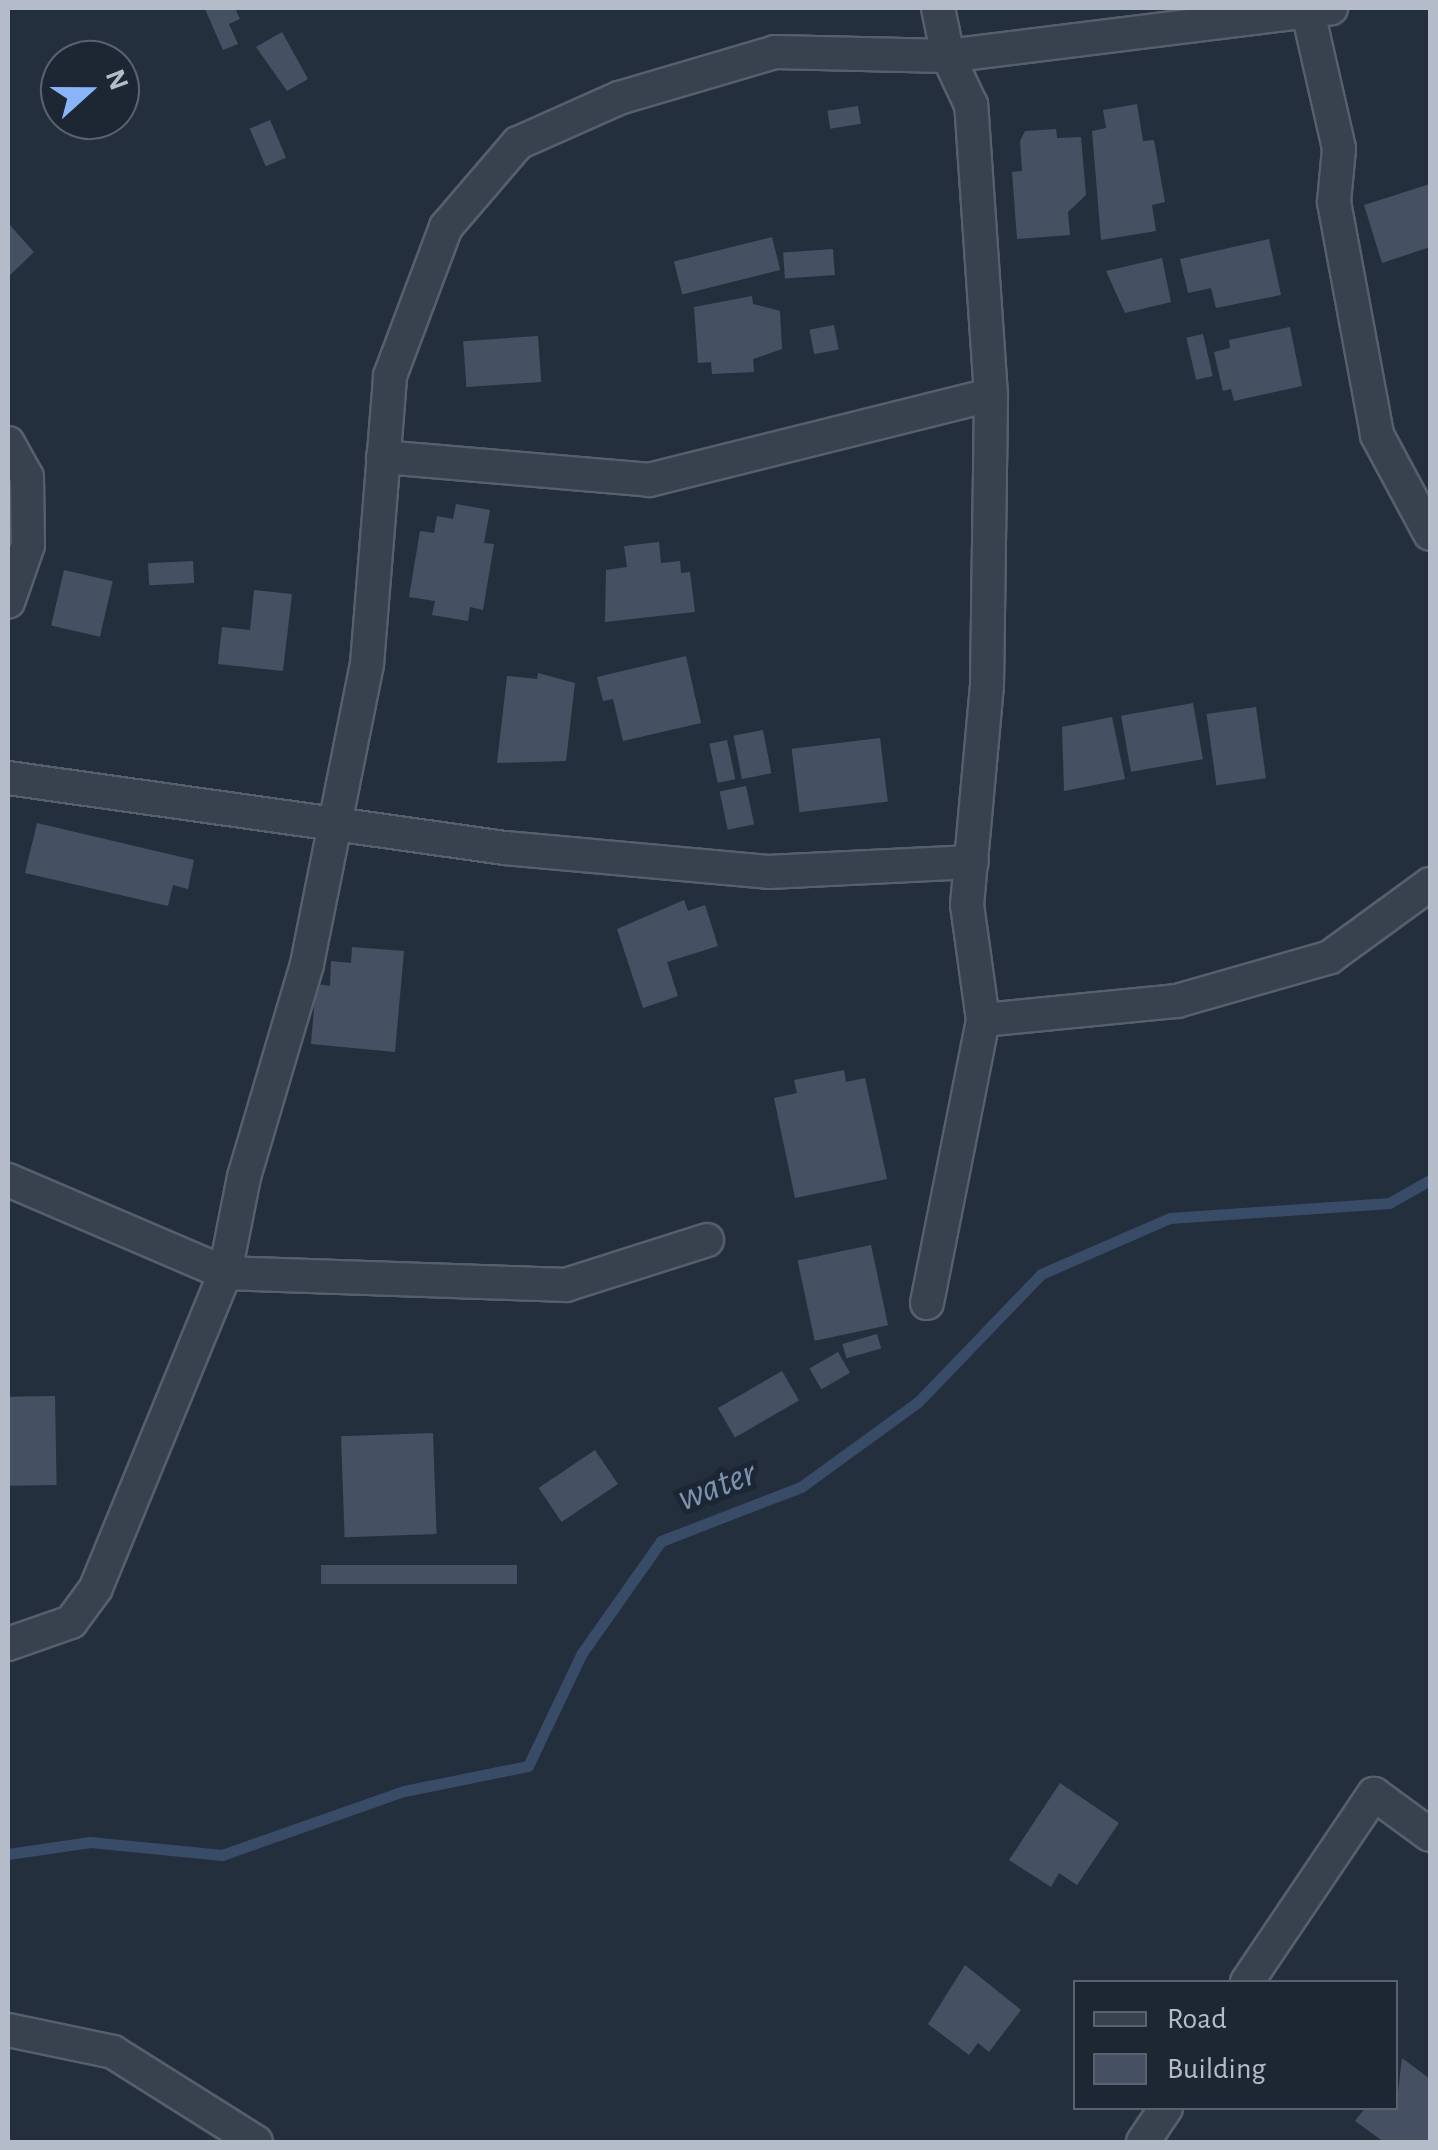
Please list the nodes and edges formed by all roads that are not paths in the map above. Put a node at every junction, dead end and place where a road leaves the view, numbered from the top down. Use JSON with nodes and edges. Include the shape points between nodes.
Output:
{"nodes":[{"id":1,"x":938,"y":8,"type":"edge"},
{"id":2,"x":1319,"y":10,"type":"edge"},
{"id":3,"x":948,"y":56,"type":"junction"},
{"id":4,"x":991,"y":396,"type":"junction"},
{"id":5,"x":8,"y":442,"type":"edge"},
{"id":6,"x":384,"y":457,"type":"junction"},
{"id":7,"x":1430,"y":534,"type":"edge"},
{"id":8,"x":8,"y":602,"type":"edge"},
{"id":9,"x":8,"y":778,"type":"edge"},
{"id":10,"x":336,"y":824,"type":"junction"},
{"id":11,"x":972,"y":862,"type":"junction"},
{"id":12,"x":1430,"y":884,"type":"edge"},
{"id":13,"x":982,"y":1020,"type":"junction"},
{"id":14,"x":8,"y":1180,"type":"edge"},
{"id":15,"x":707,"y":1240,"type":"dead end"},
{"id":16,"x":225,"y":1273,"type":"junction"},
{"id":17,"x":927,"y":1303,"type":"dead end"},
{"id":18,"x":8,"y":1644,"type":"edge"},
{"id":19,"x":1430,"y":1836,"type":"edge"},
{"id":20,"x":1248,"y":1980,"type":"edge"},
{"id":21,"x":8,"y":2030,"type":"edge"},
{"id":22,"x":1165,"y":2110,"type":"edge"},
{"id":23,"x":256,"y":2142,"type":"edge"},
{"id":24,"x":1143,"y":2142,"type":"edge"}],
"edges":[{"from":1,"to":3,"type":"street"},
{"from":2,"to":3,"type":"street"},
{"from":2,"to":7,"type":"street","via":[[1339,149],[1334,202],[1377,436]]},
{"from":3,"to":4,"type":"street","via":[[971,105]]},
{"from":3,"to":6,"type":"street","via":[[775,52],[619,98],[518,143],[446,227],[390,376]]},
{"from":4,"to":6,"type":"street","via":[[649,480]]},
{"from":4,"to":11,"type":"street","via":[[987,686]]},
{"from":5,"to":8,"type":"street","via":[[27,477],[28,545]]},
{"from":6,"to":10,"type":"street","via":[[367,664]]},
{"from":9,"to":10,"type":"street"},
{"from":10,"to":11,"type":"street","via":[[768,872]]},
{"from":10,"to":16,"type":"street"},
{"from":11,"to":13,"type":"street","via":[[968,905]]},
{"from":12,"to":13,"type":"street","via":[[1330,957],[1177,1002]]},
{"from":13,"to":17,"type":"street"},
{"from":14,"to":16,"type":"street"},
{"from":15,"to":16,"type":"street","via":[[566,1284]]},
{"from":16,"to":18,"type":"street","via":[[96,1588],[71,1622]]},
{"from":19,"to":20,"type":"street","via":[[1374,1794]]},
{"from":21,"to":23,"type":"street","via":[[113,2052]]},
{"from":22,"to":24,"type":"street"}]}
